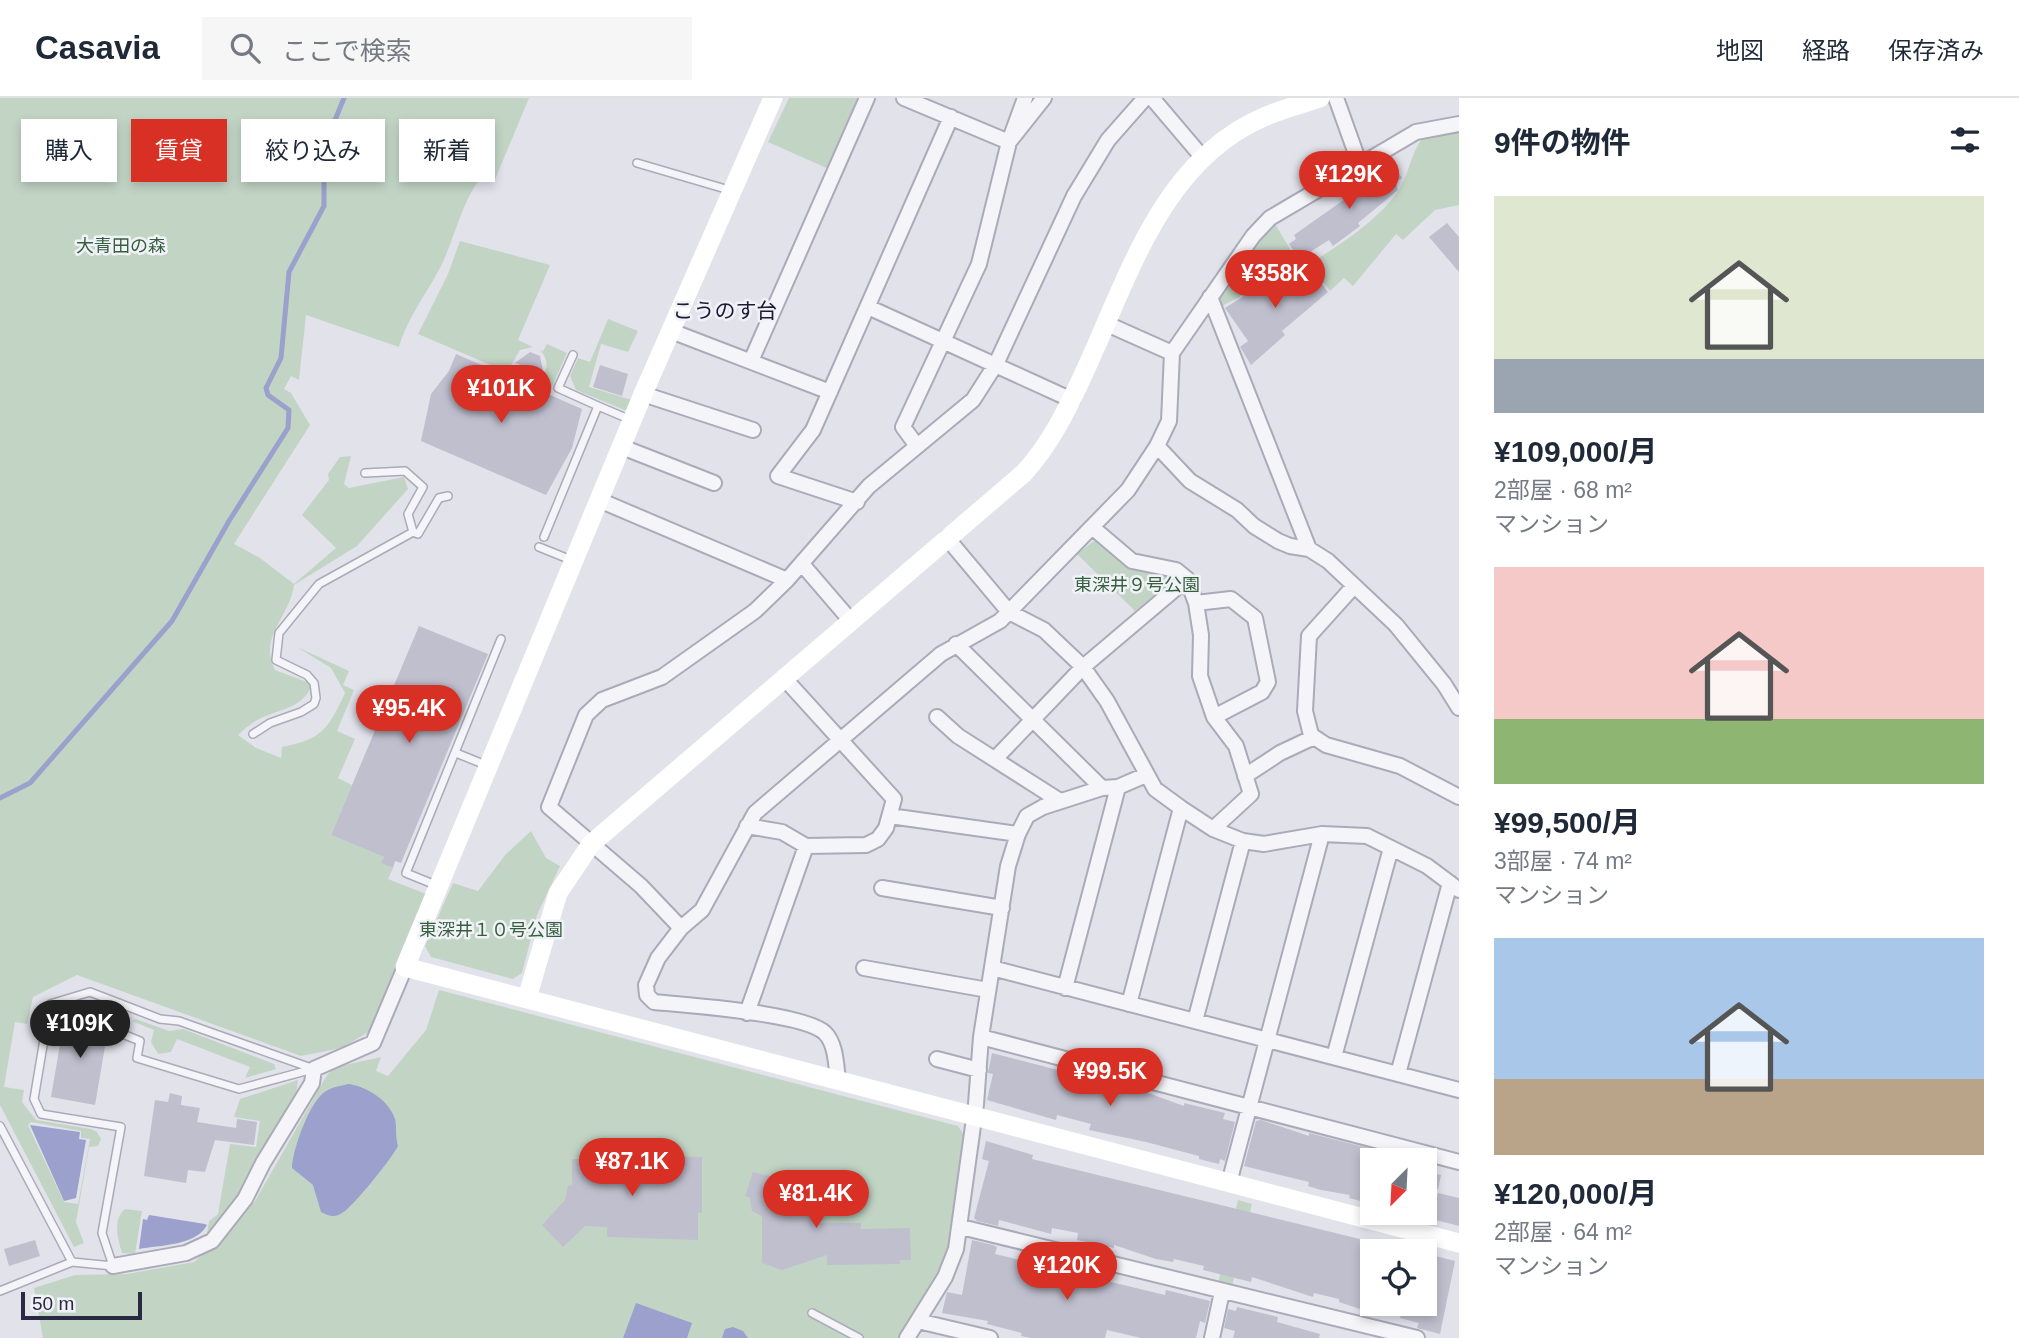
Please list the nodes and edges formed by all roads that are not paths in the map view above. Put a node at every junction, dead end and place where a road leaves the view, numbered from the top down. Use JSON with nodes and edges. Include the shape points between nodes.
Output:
{"nodes":[{"id":1,"x":774,"y":98,"type":"edge"},
{"id":2,"x":867,"y":98,"type":"edge"},
{"id":3,"x":904,"y":98,"type":"edge"},
{"id":4,"x":1025,"y":98,"type":"edge"},
{"id":5,"x":1044,"y":98,"type":"edge"},
{"id":6,"x":1145,"y":98,"type":"edge"},
{"id":7,"x":1152,"y":98,"type":"edge"},
{"id":8,"x":1320,"y":98,"type":"edge"},
{"id":9,"x":1336,"y":98,"type":"edge"},
{"id":10,"x":951,"y":117,"type":"junction"},
{"id":11,"x":1459,"y":124,"type":"edge"},
{"id":12,"x":1009,"y":142,"type":"junction"},
{"id":13,"x":1203,"y":158,"type":"junction"},
{"id":14,"x":637,"y":163,"type":"dead end"},
{"id":15,"x":1360,"y":164,"type":"junction"},
{"id":16,"x":733,"y":191,"type":"junction"},
{"id":17,"x":1210,"y":296,"type":"junction"},
{"id":18,"x":869,"y":307,"type":"junction"},
{"id":19,"x":1107,"y":324,"type":"junction"},
{"id":20,"x":671,"y":331,"type":"junction"},
{"id":21,"x":943,"y":342,"type":"junction"},
{"id":22,"x":1172,"y":353,"type":"junction"},
{"id":23,"x":573,"y":355,"type":"dead end"},
{"id":24,"x":751,"y":361,"type":"junction"},
{"id":25,"x":996,"y":364,"type":"junction"},
{"id":26,"x":830,"y":392,"type":"junction"},
{"id":27,"x":643,"y":394,"type":"junction"},
{"id":28,"x":1072,"y":400,"type":"junction"},
{"id":29,"x":598,"y":406,"type":"junction"},
{"id":30,"x":632,"y":421,"type":"junction"},
{"id":31,"x":753,"y":430,"type":"dead end"},
{"id":32,"x":917,"y":446,"type":"junction"},
{"id":33,"x":1157,"y":446,"type":"junction"},
{"id":34,"x":622,"y":447,"type":"junction"},
{"id":35,"x":365,"y":474,"type":"dead end"},
{"id":36,"x":714,"y":482,"type":"dead end"},
{"id":37,"x":448,"y":496,"type":"dead end"},
{"id":38,"x":599,"y":500,"type":"junction"},
{"id":39,"x":857,"y":502,"type":"junction"},
{"id":40,"x":1092,"y":527,"type":"junction"},
{"id":41,"x":413,"y":532,"type":"junction"},
{"id":42,"x":544,"y":537,"type":"dead end"},
{"id":43,"x":947,"y":538,"type":"junction"},
{"id":44,"x":539,"y":547,"type":"dead end"},
{"id":45,"x":1309,"y":549,"type":"junction"},
{"id":46,"x":573,"y":561,"type":"junction"},
{"id":47,"x":802,"y":564,"type":"junction"},
{"id":48,"x":1187,"y":579,"type":"junction"},
{"id":49,"x":787,"y":580,"type":"junction"},
{"id":50,"x":1354,"y":586,"type":"junction"},
{"id":51,"x":1195,"y":603,"type":"junction"},
{"id":52,"x":1009,"y":612,"type":"junction"},
{"id":53,"x":851,"y":621,"type":"junction"},
{"id":54,"x":501,"y":639,"type":"dead end"},
{"id":55,"x":956,"y":644,"type":"junction"},
{"id":56,"x":1083,"y":667,"type":"junction"},
{"id":57,"x":785,"y":679,"type":"junction"},
{"id":58,"x":1459,"y":708,"type":"edge"},
{"id":59,"x":937,"y":717,"type":"dead end"},
{"id":60,"x":1214,"y":717,"type":"junction"},
{"id":61,"x":1032,"y":721,"type":"junction"},
{"id":62,"x":254,"y":734,"type":"dead end"},
{"id":63,"x":1312,"y":739,"type":"junction"},
{"id":64,"x":840,"y":742,"type":"junction"},
{"id":65,"x":456,"y":753,"type":"junction"},
{"id":66,"x":995,"y":759,"type":"junction"},
{"id":67,"x":488,"y":766,"type":"junction"},
{"id":68,"x":1146,"y":775,"type":"junction"},
{"id":69,"x":1245,"y":776,"type":"junction"},
{"id":70,"x":1118,"y":787,"type":"junction"},
{"id":71,"x":1102,"y":788,"type":"junction"},
{"id":72,"x":1459,"y":797,"type":"edge"},
{"id":73,"x":1060,"y":801,"type":"junction"},
{"id":74,"x":1181,"y":808,"type":"junction"},
{"id":75,"x":890,"y":816,"type":"junction"},
{"id":76,"x":747,"y":826,"type":"junction"},
{"id":77,"x":1213,"y":829,"type":"junction"},
{"id":78,"x":1018,"y":834,"type":"junction"},
{"id":79,"x":1322,"y":834,"type":"junction"},
{"id":80,"x":1243,"y":841,"type":"junction"},
{"id":81,"x":591,"y":844,"type":"junction"},
{"id":82,"x":806,"y":846,"type":"junction"},
{"id":83,"x":1391,"y":848,"type":"junction"},
{"id":84,"x":439,"y":886,"type":"junction"},
{"id":85,"x":1455,"y":886,"type":"edge"},
{"id":86,"x":882,"y":888,"type":"dead end"},
{"id":87,"x":1002,"y":908,"type":"junction"},
{"id":88,"x":681,"y":928,"type":"junction"},
{"id":89,"x":405,"y":967,"type":"junction"},
{"id":90,"x":864,"y":968,"type":"dead end"},
{"id":91,"x":992,"y":968,"type":"junction"},
{"id":92,"x":1065,"y":988,"type":"junction"},
{"id":93,"x":988,"y":990,"type":"junction"},
{"id":94,"x":527,"y":999,"type":"junction"},
{"id":95,"x":118,"y":1003,"type":"junction"},
{"id":96,"x":1129,"y":1004,"type":"junction"},
{"id":97,"x":747,"y":1013,"type":"junction"},
{"id":98,"x":1195,"y":1021,"type":"junction"},
{"id":99,"x":981,"y":1037,"type":"junction"},
{"id":100,"x":1266,"y":1039,"type":"junction"},
{"id":101,"x":1334,"y":1057,"type":"junction"},
{"id":102,"x":937,"y":1059,"type":"dead end"},
{"id":103,"x":314,"y":1069,"type":"junction"},
{"id":104,"x":979,"y":1070,"type":"junction"},
{"id":105,"x":1398,"y":1074,"type":"junction"},
{"id":106,"x":838,"y":1080,"type":"junction"},
{"id":107,"x":1459,"y":1090,"type":"edge"},
{"id":108,"x":1249,"y":1107,"type":"junction"},
{"id":109,"x":974,"y":1115,"type":"junction"},
{"id":110,"x":0,"y":1126,"type":"edge"},
{"id":111,"x":1459,"y":1162,"type":"edge"},
{"id":112,"x":1229,"y":1183,"type":"junction"},
{"id":113,"x":961,"y":1227,"type":"junction"},
{"id":114,"x":1459,"y":1242,"type":"edge"},
{"id":115,"x":72,"y":1262,"type":"junction"},
{"id":116,"x":113,"y":1266,"type":"junction"},
{"id":117,"x":0,"y":1291,"type":"edge"},
{"id":118,"x":1222,"y":1292,"type":"junction"},
{"id":119,"x":812,"y":1313,"type":"dead end"},
{"id":120,"x":918,"y":1321,"type":"junction"},
{"id":121,"x":1401,"y":1336,"type":"edge"},
{"id":122,"x":859,"y":1338,"type":"edge"},
{"id":123,"x":907,"y":1338,"type":"edge"},
{"id":124,"x":990,"y":1338,"type":"edge"},
{"id":125,"x":1212,"y":1338,"type":"edge"},
{"id":126,"x":1416,"y":1338,"type":"edge"}],
"edges":[{"from":1,"to":16,"type":"street"},
{"from":2,"to":24,"type":"street"},
{"from":3,"to":10,"type":"street"},
{"from":4,"to":12,"type":"street"},
{"from":5,"to":12,"type":"street"},
{"from":6,"to":25,"type":"street","via":[[1108,140],[1074,196]]},
{"from":7,"to":13,"type":"street"},
{"from":8,"to":13,"type":"street","via":[[1264,117]]},
{"from":9,"to":15,"type":"street"},
{"from":10,"to":12,"type":"street"},
{"from":10,"to":18,"type":"street"},
{"from":11,"to":15,"type":"street","via":[[1416,132]]},
{"from":12,"to":21,"type":"street","via":[[979,264]]},
{"from":13,"to":19,"type":"street","via":[[1186,174],[1153,223]]},
{"from":14,"to":16,"type":"lane"},
{"from":15,"to":17,"type":"street","via":[[1270,218]]},
{"from":16,"to":20,"type":"street"},
{"from":17,"to":22,"type":"street"},
{"from":17,"to":45,"type":"street"},
{"from":18,"to":21,"type":"street"},
{"from":18,"to":26,"type":"street"},
{"from":19,"to":22,"type":"street"},
{"from":19,"to":28,"type":"street"},
{"from":20,"to":24,"type":"street"},
{"from":20,"to":27,"type":"street"},
{"from":21,"to":25,"type":"street"},
{"from":21,"to":32,"type":"street","via":[[904,428]]},
{"from":22,"to":33,"type":"street","via":[[1169,421]]},
{"from":23,"to":29,"type":"lane","via":[[558,388]]},
{"from":24,"to":26,"type":"street"},
{"from":25,"to":28,"type":"street"},
{"from":25,"to":32,"type":"street","via":[[973,400]]},
{"from":26,"to":39,"type":"street","via":[[813,430],[778,476]]},
{"from":27,"to":30,"type":"street"},
{"from":27,"to":31,"type":"street"},
{"from":28,"to":43,"type":"street","via":[[1050,443],[1024,473]]},
{"from":29,"to":30,"type":"lane"},
{"from":29,"to":42,"type":"lane"},
{"from":30,"to":34,"type":"street"},
{"from":32,"to":39,"type":"street","via":[[869,486]]},
{"from":33,"to":40,"type":"street","via":[[1128,490]]},
{"from":33,"to":45,"type":"street","via":[[1190,481],[1254,526],[1290,546]]},
{"from":34,"to":36,"type":"street"},
{"from":34,"to":38,"type":"street"},
{"from":35,"to":41,"type":"lane","via":[[405,471],[423,487],[408,513]]},
{"from":37,"to":41,"type":"lane","via":[[439,499],[422,531]]},
{"from":38,"to":46,"type":"street"},
{"from":38,"to":49,"type":"street"},
{"from":39,"to":47,"type":"street"},
{"from":40,"to":48,"type":"street","via":[[1132,561],[1176,570]]},
{"from":40,"to":52,"type":"street"},
{"from":41,"to":62,"type":"lane","via":[[319,584],[279,633],[276,660],[307,675],[314,683],[316,698],[301,712]]},
{"from":43,"to":52,"type":"street"},
{"from":43,"to":53,"type":"street"},
{"from":44,"to":46,"type":"lane"},
{"from":45,"to":50,"type":"street"},
{"from":46,"to":67,"type":"street"},
{"from":47,"to":49,"type":"street"},
{"from":47,"to":53,"type":"street"},
{"from":48,"to":51,"type":"street"},
{"from":48,"to":56,"type":"street"},
{"from":49,"to":81,"type":"street","via":[[755,611],[662,677],[602,700],[586,715],[549,807]]},
{"from":50,"to":58,"type":"street","via":[[1396,625]]},
{"from":50,"to":63,"type":"street","via":[[1309,636],[1304,711]]},
{"from":51,"to":60,"type":"street","via":[[1201,635],[1200,676]]},
{"from":51,"to":60,"type":"street","via":[[1231,599],[1255,618],[1268,682],[1262,692]]},
{"from":52,"to":55,"type":"street"},
{"from":52,"to":56,"type":"street","via":[[1044,631]]},
{"from":53,"to":57,"type":"street"},
{"from":54,"to":65,"type":"lane"},
{"from":55,"to":61,"type":"street"},
{"from":55,"to":64,"type":"street"},
{"from":56,"to":61,"type":"street"},
{"from":56,"to":68,"type":"street","via":[[1107,701]]},
{"from":57,"to":64,"type":"street"},
{"from":57,"to":81,"type":"street"},
{"from":59,"to":66,"type":"street"},
{"from":60,"to":69,"type":"street","via":[[1236,746]]},
{"from":61,"to":66,"type":"street"},
{"from":61,"to":71,"type":"street"},
{"from":63,"to":69,"type":"street"},
{"from":63,"to":72,"type":"street","via":[[1400,766]]},
{"from":64,"to":75,"type":"street","via":[[890,790],[894,799]]},
{"from":64,"to":76,"type":"street","via":[[755,813]]},
{"from":65,"to":67,"type":"lane"},
{"from":65,"to":84,"type":"lane","via":[[406,873]]},
{"from":66,"to":73,"type":"street"},
{"from":67,"to":84,"type":"street"},
{"from":68,"to":70,"type":"street"},
{"from":68,"to":74,"type":"street","via":[[1155,789]]},
{"from":69,"to":77,"type":"street","via":[[1251,794]]},
{"from":70,"to":71,"type":"street"},
{"from":70,"to":92,"type":"street"},
{"from":71,"to":73,"type":"street"},
{"from":73,"to":78,"type":"street","via":[[1027,816]]},
{"from":74,"to":77,"type":"street"},
{"from":74,"to":96,"type":"street"},
{"from":75,"to":78,"type":"street"},
{"from":75,"to":82,"type":"street","via":[[878,839],[866,845]]},
{"from":76,"to":82,"type":"street","via":[[782,832]]},
{"from":76,"to":88,"type":"street","via":[[702,910]]},
{"from":77,"to":80,"type":"street"},
{"from":78,"to":87,"type":"street"},
{"from":79,"to":80,"type":"street","via":[[1264,844]]},
{"from":79,"to":83,"type":"street","via":[[1367,836]]},
{"from":79,"to":100,"type":"street"},
{"from":80,"to":98,"type":"street"},
{"from":81,"to":88,"type":"street"},
{"from":81,"to":94,"type":"street","via":[[558,893]]},
{"from":82,"to":97,"type":"street"},
{"from":83,"to":85,"type":"street"},
{"from":83,"to":101,"type":"street"},
{"from":84,"to":89,"type":"street"},
{"from":85,"to":105,"type":"street"},
{"from":86,"to":87,"type":"street"},
{"from":87,"to":91,"type":"street"},
{"from":88,"to":97,"type":"street","via":[[658,958],[646,985],[647,995],[654,1002]]},
{"from":89,"to":94,"type":"street"},
{"from":89,"to":103,"type":"street","via":[[373,1043]]},
{"from":90,"to":93,"type":"street"},
{"from":91,"to":92,"type":"street"},
{"from":91,"to":93,"type":"street"},
{"from":92,"to":96,"type":"street"},
{"from":93,"to":99,"type":"street"},
{"from":94,"to":106,"type":"street"},
{"from":95,"to":103,"type":"lane"},
{"from":95,"to":103,"type":"lane","via":[[120,1033],[140,1041],[136,1058],[239,1089]]},
{"from":95,"to":116,"type":"lane","via":[[90,992],[50,1004],[34,1099],[41,1114],[121,1127],[102,1233]]},
{"from":96,"to":98,"type":"street"},
{"from":97,"to":106,"type":"street","via":[[812,1025],[825,1033]]},
{"from":98,"to":100,"type":"street"},
{"from":99,"to":104,"type":"street"},
{"from":99,"to":108,"type":"street"},
{"from":100,"to":101,"type":"street"},
{"from":100,"to":108,"type":"street"},
{"from":101,"to":105,"type":"street"},
{"from":102,"to":104,"type":"street"},
{"from":103,"to":116,"type":"street","via":[[312,1083],[245,1199],[212,1241],[186,1253]]},
{"from":104,"to":109,"type":"street"},
{"from":105,"to":107,"type":"street"},
{"from":106,"to":109,"type":"street"},
{"from":108,"to":111,"type":"street"},
{"from":108,"to":112,"type":"street"},
{"from":109,"to":112,"type":"street"},
{"from":109,"to":113,"type":"street"},
{"from":110,"to":115,"type":"lane"},
{"from":112,"to":114,"type":"street"},
{"from":113,"to":118,"type":"street"},
{"from":113,"to":120,"type":"street","via":[[946,1277]]},
{"from":115,"to":116,"type":"lane"},
{"from":115,"to":117,"type":"lane"},
{"from":118,"to":121,"type":"street"},
{"from":118,"to":125,"type":"street"},
{"from":119,"to":122,"type":"lane"},
{"from":120,"to":123,"type":"street"},
{"from":120,"to":124,"type":"street"},
{"from":121,"to":126,"type":"street"}]}
